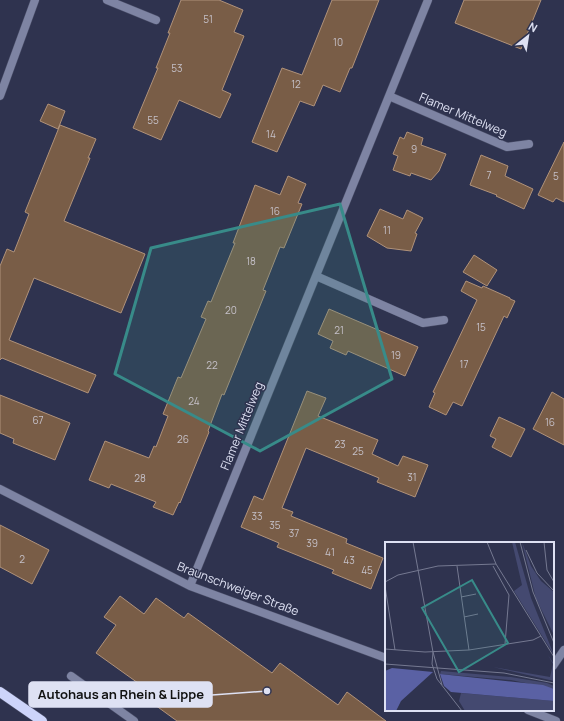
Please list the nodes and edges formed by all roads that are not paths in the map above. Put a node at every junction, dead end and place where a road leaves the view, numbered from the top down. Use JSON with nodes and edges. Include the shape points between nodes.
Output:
{"nodes":[{"id":1,"x":35,"y":0,"type":"edge"},
{"id":2,"x":107,"y":0,"type":"edge"},
{"id":3,"x":428,"y":0,"type":"edge"},
{"id":4,"x":156,"y":20,"type":"dead end"},
{"id":5,"x":0,"y":96,"type":"edge"},
{"id":6,"x":389,"y":96,"type":"junction"},
{"id":7,"x":529,"y":144,"type":"dead end"},
{"id":8,"x":316,"y":276,"type":"junction"},
{"id":9,"x":444,"y":320,"type":"dead end"},
{"id":10,"x":0,"y":489,"type":"edge"},
{"id":11,"x":190,"y":586,"type":"junction"},
{"id":12,"x":564,"y":650,"type":"edge"},
{"id":13,"x":385,"y":658,"type":"edge"},
{"id":14,"x":554,"y":665,"type":"edge"},
{"id":15,"x":71,"y":676,"type":"dead end"},
{"id":16,"x":0,"y":692,"type":"edge"},
{"id":17,"x":531,"y":711,"type":"edge"},
{"id":18,"x":42,"y":721,"type":"edge"},
{"id":19,"x":134,"y":721,"type":"edge"},
{"id":20,"x":556,"y":721,"type":"edge"}],
"edges":[{"from":1,"to":5,"type":"street"},
{"from":2,"to":4,"type":"street"},
{"from":3,"to":6,"type":"street","name":"Flamer Mittelweg"},
{"from":6,"to":7,"type":"street","name":"Flamer Mittelweg","via":[[507,147]]},
{"from":6,"to":8,"type":"street","name":"Flamer Mittelweg"},
{"from":8,"to":9,"type":"street","via":[[423,323]]},
{"from":8,"to":11,"type":"street","name":"Flamer Mittelweg"},
{"from":10,"to":11,"type":"street","name":"Braunschweiger Straße"},
{"from":11,"to":13,"type":"street","name":"Braunschweiger Straße"},
{"from":12,"to":14,"type":"street"},
{"from":15,"to":19,"type":"street"},
{"from":16,"to":18,"type":"main road"},
{"from":17,"to":20,"type":"street"}]}
